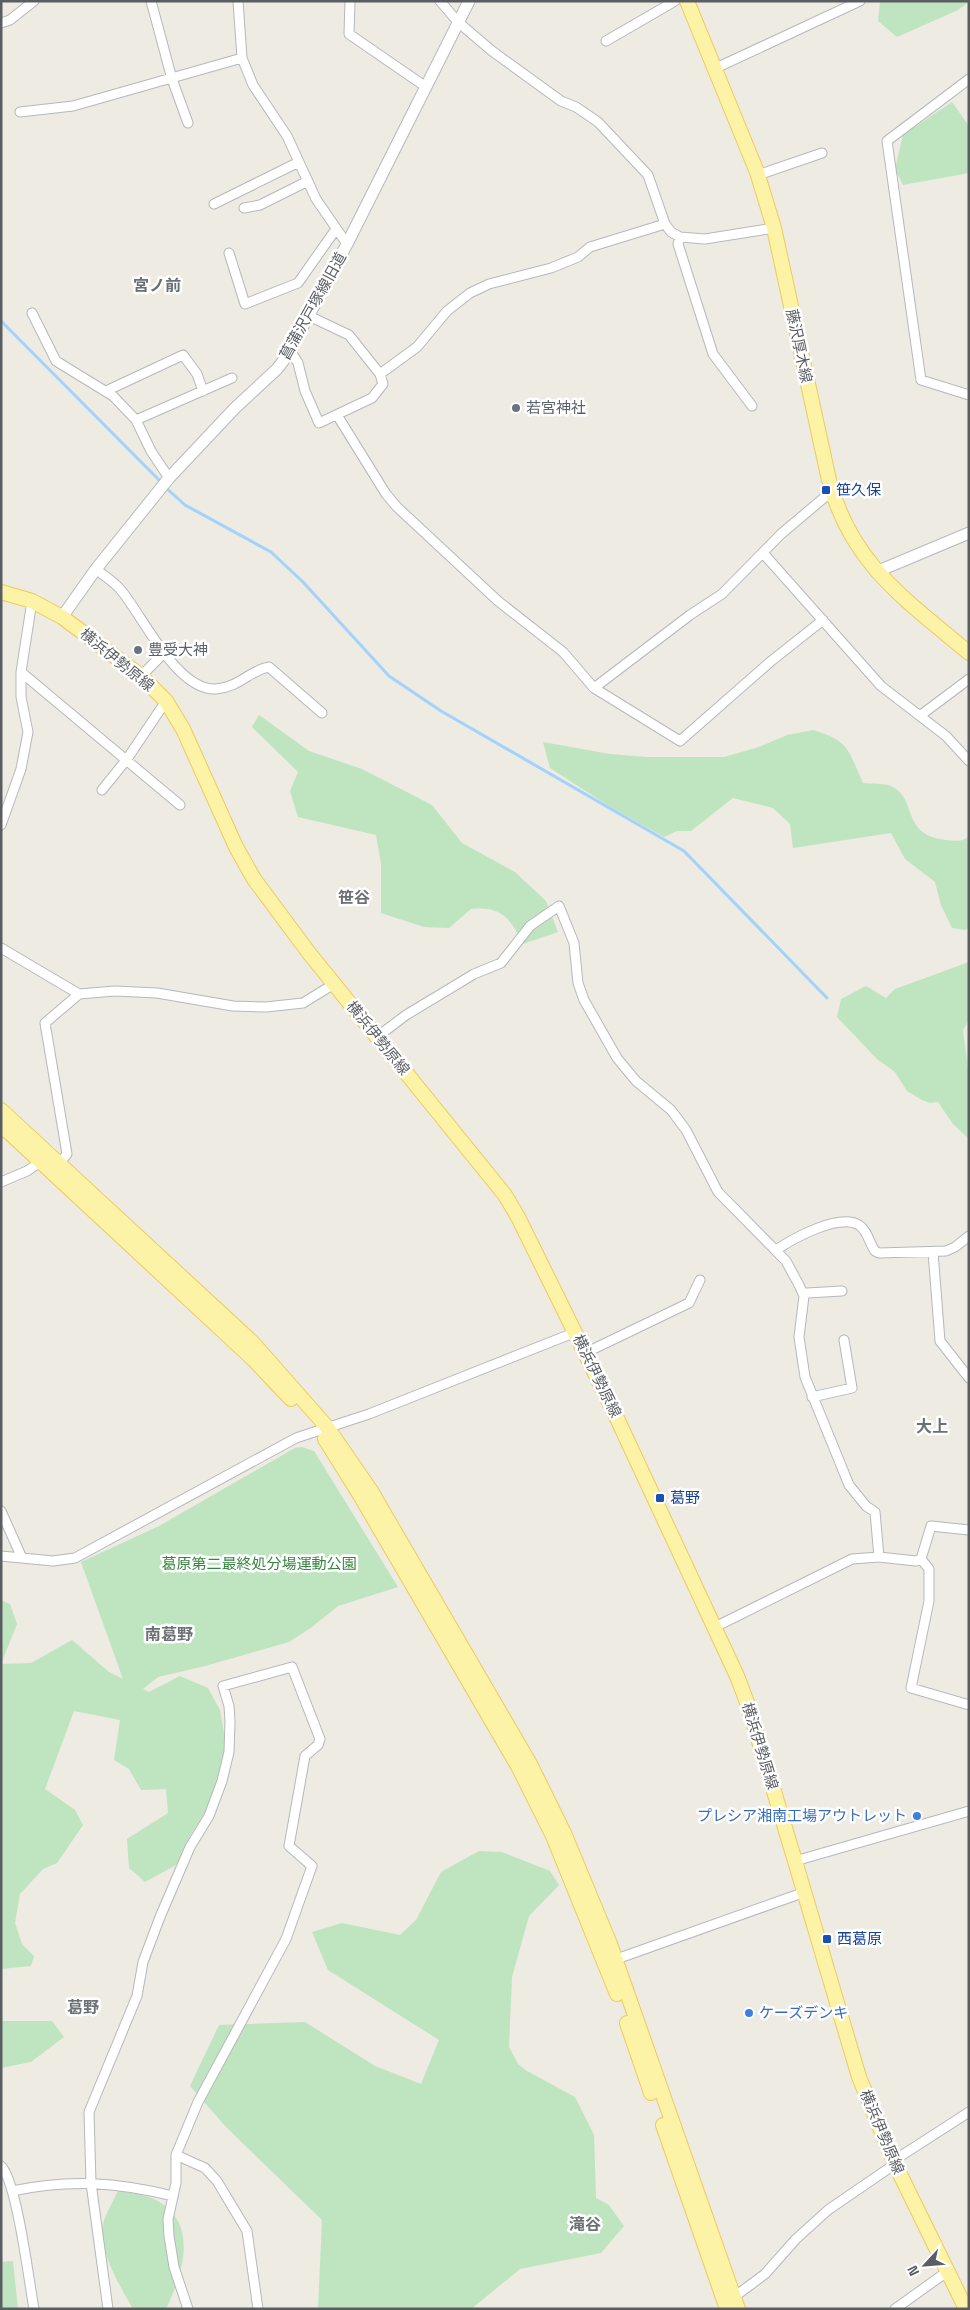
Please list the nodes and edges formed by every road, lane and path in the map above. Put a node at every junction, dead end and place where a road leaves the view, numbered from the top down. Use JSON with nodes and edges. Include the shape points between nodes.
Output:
{"nodes":[{"id":1,"x":34,"y":1,"type":"edge"},
{"id":2,"x":151,"y":1,"type":"edge"},
{"id":3,"x":238,"y":1,"type":"edge"},
{"id":4,"x":350,"y":1,"type":"edge"},
{"id":5,"x":440,"y":1,"type":"edge"},
{"id":6,"x":469,"y":1,"type":"edge"},
{"id":7,"x":675,"y":1,"type":"edge"},
{"id":8,"x":688,"y":1,"type":"edge"},
{"id":9,"x":860,"y":1,"type":"edge"},
{"id":10,"x":458,"y":22,"type":"junction"},
{"id":11,"x":1,"y":23,"type":"edge"},
{"id":12,"x":606,"y":41,"type":"dead end"},
{"id":13,"x":242,"y":58,"type":"junction"},
{"id":14,"x":716,"y":68,"type":"junction"},
{"id":15,"x":172,"y":79,"type":"junction"},
{"id":16,"x":969,"y":79,"type":"edge"},
{"id":17,"x":426,"y":87,"type":"junction"},
{"id":18,"x":20,"y":112,"type":"dead end"},
{"id":19,"x":188,"y":123,"type":"dead end"},
{"id":20,"x":822,"y":152,"type":"dead end"},
{"id":21,"x":299,"y":162,"type":"junction"},
{"id":22,"x":758,"y":175,"type":"junction"},
{"id":23,"x":308,"y":181,"type":"junction"},
{"id":24,"x":214,"y":204,"type":"dead end"},
{"id":25,"x":244,"y":208,"type":"dead end"},
{"id":26,"x":665,"y":224,"type":"junction"},
{"id":27,"x":774,"y":228,"type":"junction"},
{"id":28,"x":336,"y":229,"type":"junction"},
{"id":29,"x":680,"y":237,"type":"junction"},
{"id":30,"x":347,"y":244,"type":"junction"},
{"id":31,"x":229,"y":253,"type":"dead end"},
{"id":32,"x":32,"y":313,"type":"dead end"},
{"id":33,"x":309,"y":316,"type":"junction"},
{"id":34,"x":290,"y":350,"type":"junction"},
{"id":35,"x":380,"y":374,"type":"junction"},
{"id":36,"x":232,"y":378,"type":"dead end"},
{"id":37,"x":203,"y":391,"type":"junction"},
{"id":38,"x":106,"y":392,"type":"junction"},
{"id":39,"x":969,"y":395,"type":"edge"},
{"id":40,"x":752,"y":406,"type":"dead end"},
{"id":41,"x":336,"y":415,"type":"junction"},
{"id":42,"x":136,"y":420,"type":"junction"},
{"id":43,"x":165,"y":482,"type":"junction"},
{"id":44,"x":832,"y":491,"type":"junction"},
{"id":45,"x":969,"y":533,"type":"edge"},
{"id":46,"x":763,"y":553,"type":"junction"},
{"id":47,"x":96,"y":569,"type":"junction"},
{"id":48,"x":876,"y":572,"type":"junction"},
{"id":49,"x":1,"y":592,"type":"edge"},
{"id":50,"x":32,"y":601,"type":"junction"},
{"id":51,"x":62,"y":617,"type":"junction"},
{"id":52,"x":823,"y":620,"type":"junction"},
{"id":53,"x":164,"y":653,"type":"junction"},
{"id":54,"x":969,"y":653,"type":"edge"},
{"id":55,"x":21,"y":672,"type":"junction"},
{"id":56,"x":141,"y":676,"type":"junction"},
{"id":57,"x":969,"y":679,"type":"edge"},
{"id":58,"x":594,"y":688,"type":"junction"},
{"id":59,"x":166,"y":701,"type":"junction"},
{"id":60,"x":322,"y":713,"type":"dead end"},
{"id":61,"x":921,"y":715,"type":"junction"},
{"id":62,"x":127,"y":759,"type":"junction"},
{"id":63,"x":969,"y":762,"type":"edge"},
{"id":64,"x":102,"y":790,"type":"dead end"},
{"id":65,"x":180,"y":805,"type":"dead end"},
{"id":66,"x":1,"y":825,"type":"edge"},
{"id":67,"x":1,"y":948,"type":"edge"},
{"id":68,"x":334,"y":984,"type":"junction"},
{"id":69,"x":79,"y":994,"type":"junction"},
{"id":70,"x":377,"y":1037,"type":"junction"},
{"id":71,"x":1,"y":1110,"type":"edge"},
{"id":72,"x":1,"y":1125,"type":"edge"},
{"id":73,"x":40,"y":1162,"type":"junction"},
{"id":74,"x":59,"y":1164,"type":"junction"},
{"id":75,"x":1,"y":1182,"type":"edge"},
{"id":76,"x":969,"y":1236,"type":"edge"},
{"id":77,"x":776,"y":1250,"type":"junction"},
{"id":78,"x":933,"y":1252,"type":"junction"},
{"id":79,"x":700,"y":1280,"type":"dead end"},
{"id":80,"x":842,"y":1291,"type":"dead end"},
{"id":81,"x":804,"y":1296,"type":"junction"},
{"id":82,"x":576,"y":1332,"type":"junction"},
{"id":83,"x":844,"y":1340,"type":"dead end"},
{"id":84,"x":585,"y":1353,"type":"junction"},
{"id":85,"x":969,"y":1378,"type":"edge"},
{"id":86,"x":812,"y":1397,"type":"junction"},
{"id":87,"x":323,"y":1429,"type":"junction"},
{"id":88,"x":1,"y":1511,"type":"edge"},
{"id":89,"x":969,"y":1530,"type":"edge"},
{"id":90,"x":1,"y":1556,"type":"edge"},
{"id":91,"x":879,"y":1557,"type":"junction"},
{"id":92,"x":22,"y":1558,"type":"junction"},
{"id":93,"x":922,"y":1559,"type":"junction"},
{"id":94,"x":715,"y":1627,"type":"junction"},
{"id":95,"x":969,"y":1705,"type":"edge"},
{"id":96,"x":969,"y":1811,"type":"edge"},
{"id":97,"x":795,"y":1861,"type":"junction"},
{"id":98,"x":805,"y":1892,"type":"junction"},
{"id":99,"x":610,"y":1962,"type":"junction"},
{"id":100,"x":969,"y":2112,"type":"edge"},
{"id":101,"x":176,"y":2155,"type":"junction"},
{"id":102,"x":894,"y":2162,"type":"junction"},
{"id":103,"x":1,"y":2166,"type":"edge"},
{"id":104,"x":91,"y":2183,"type":"junction"},
{"id":105,"x":12,"y":2191,"type":"junction"},
{"id":106,"x":173,"y":2196,"type":"junction"},
{"id":107,"x":948,"y":2272,"type":"junction"},
{"id":108,"x":730,"y":2306,"type":"edge"},
{"id":109,"x":34,"y":2309,"type":"edge"},
{"id":110,"x":108,"y":2309,"type":"edge"},
{"id":111,"x":188,"y":2309,"type":"edge"},
{"id":112,"x":258,"y":2309,"type":"edge"},
{"id":113,"x":895,"y":2309,"type":"edge"},
{"id":114,"x":966,"y":2309,"type":"edge"}],
"edges":[{"from":1,"to":11,"type":"street"},
{"from":2,"to":15,"type":"street"},
{"from":3,"to":13,"type":"street"},
{"from":4,"to":17,"type":"street","via":[[350,34]]},
{"from":5,"to":10,"type":"street"},
{"from":6,"to":10,"type":"street","name":"菖蒲沢戸塚線旧道"},
{"from":7,"to":12,"type":"street"},
{"from":8,"to":14,"type":"main road","name":"藤沢厚木線"},
{"from":9,"to":14,"type":"street"},
{"from":10,"to":17,"type":"street","name":"菖蒲沢戸塚線旧道"},
{"from":10,"to":26,"type":"street","via":[[530,79],[598,122],[648,175]]},
{"from":13,"to":15,"type":"street"},
{"from":13,"to":21,"type":"street","via":[[253,85],[287,136]]},
{"from":14,"to":22,"type":"main road","name":"藤沢厚木線"},
{"from":15,"to":18,"type":"street","via":[[73,106]]},
{"from":15,"to":19,"type":"street"},
{"from":16,"to":39,"type":"street","via":[[888,141],[921,380]]},
{"from":17,"to":30,"type":"street","name":"菖蒲沢戸塚線旧道"},
{"from":20,"to":22,"type":"street"},
{"from":21,"to":23,"type":"street"},
{"from":21,"to":24,"type":"street"},
{"from":22,"to":27,"type":"main road","name":"藤沢厚木線"},
{"from":23,"to":25,"type":"street","via":[[260,205]]},
{"from":23,"to":28,"type":"street"},
{"from":26,"to":29,"type":"street"},
{"from":26,"to":35,"type":"street","via":[[590,247],[578,257],[551,268],[489,284],[470,293],[447,311],[416,347]]},
{"from":27,"to":29,"type":"street","via":[[704,240]]},
{"from":27,"to":44,"type":"main road","name":"藤沢厚木線"},
{"from":28,"to":30,"type":"street"},
{"from":28,"to":31,"type":"street","via":[[298,282],[246,304]]},
{"from":29,"to":40,"type":"street","via":[[678,244],[713,354]]},
{"from":30,"to":33,"type":"street","name":"菖蒲沢戸塚線旧道"},
{"from":32,"to":38,"type":"street","via":[[56,361]]},
{"from":33,"to":34,"type":"street","name":"菖蒲沢戸塚線旧道"},
{"from":33,"to":35,"type":"street","via":[[350,335]]},
{"from":34,"to":41,"type":"street","via":[[298,363],[305,391],[319,423]]},
{"from":34,"to":43,"type":"street","name":"菖蒲沢戸塚線旧道","via":[[277,369]]},
{"from":35,"to":41,"type":"street","via":[[382,384],[372,398]]},
{"from":36,"to":37,"type":"street"},
{"from":37,"to":38,"type":"street","via":[[197,374],[183,355]]},
{"from":37,"to":42,"type":"street"},
{"from":38,"to":42,"type":"street"},
{"from":41,"to":58,"type":"street","via":[[397,507],[498,600],[563,652]]},
{"from":42,"to":43,"type":"street"},
{"from":43,"to":47,"type":"street","name":"菖蒲沢戸塚線旧道"},
{"from":44,"to":46,"type":"street"},
{"from":44,"to":48,"type":"main road","name":"藤沢厚木線","via":[[848,532]]},
{"from":45,"to":48,"type":"street"},
{"from":46,"to":52,"type":"street"},
{"from":46,"to":58,"type":"street","via":[[722,594]]},
{"from":47,"to":51,"type":"street","name":"菖蒲沢戸塚線旧道"},
{"from":47,"to":53,"type":"street","via":[[119,588]]},
{"from":48,"to":54,"type":"main road","name":"藤沢厚木線"},
{"from":49,"to":50,"type":"main road","name":"横浜伊勢原線"},
{"from":50,"to":51,"type":"main road","name":"横浜伊勢原線"},
{"from":50,"to":55,"type":"street"},
{"from":51,"to":56,"type":"main road","name":"横浜伊勢原線"},
{"from":52,"to":58,"type":"street","via":[[680,741]]},
{"from":52,"to":61,"type":"street","via":[[881,686]]},
{"from":53,"to":56,"type":"street"},
{"from":53,"to":60,"type":"street","via":[[191,679],[215,689],[238,684],[268,667]]},
{"from":55,"to":62,"type":"street"},
{"from":55,"to":66,"type":"street","via":[[21,698],[28,732],[21,769]]},
{"from":56,"to":59,"type":"main road","name":"横浜伊勢原線"},
{"from":57,"to":61,"type":"street"},
{"from":59,"to":62,"type":"street"},
{"from":59,"to":68,"type":"main road","name":"横浜伊勢原線","via":[[183,729],[236,847],[254,879]]},
{"from":61,"to":63,"type":"street"},
{"from":62,"to":64,"type":"street"},
{"from":62,"to":65,"type":"street"},
{"from":67,"to":69,"type":"street"},
{"from":68,"to":69,"type":"street","via":[[303,1003],[266,1007],[233,1006],[157,993],[115,990]]},
{"from":68,"to":70,"type":"main road","name":"横浜伊勢原線"},
{"from":69,"to":74,"type":"street","via":[[45,1022],[67,1154]]},
{"from":70,"to":77,"type":"street","via":[[406,1015],[474,974],[501,962],[530,926],[559,906],[574,943],[578,983],[584,1000],[612,1050],[636,1080],[671,1110],[686,1130],[718,1192]]},
{"from":70,"to":82,"type":"main road","name":"横浜伊勢原線","via":[[505,1195]]},
{"from":71,"to":74,"type":"main road"},
{"from":72,"to":73,"type":"main road"},
{"from":73,"to":75,"type":"street"},
{"from":73,"to":87,"type":"main road","via":[[253,1359]]},
{"from":74,"to":87,"type":"main road","via":[[252,1342]]},
{"from":76,"to":78,"type":"street","via":[[955,1248]]},
{"from":77,"to":78,"type":"street","via":[[810,1231],[850,1221],[861,1226],[872,1247],[880,1254]]},
{"from":77,"to":81,"type":"street","via":[[786,1261]]},
{"from":78,"to":85,"type":"street","via":[[940,1341]]},
{"from":79,"to":84,"type":"street","via":[[689,1303]]},
{"from":80,"to":81,"type":"street","via":[[807,1293]]},
{"from":81,"to":86,"type":"street","via":[[800,1340],[805,1377]]},
{"from":82,"to":84,"type":"main road","name":"横浜伊勢原線"},
{"from":82,"to":87,"type":"street"},
{"from":83,"to":86,"type":"street","via":[[852,1388]]},
{"from":84,"to":94,"type":"main road","name":"横浜伊勢原線"},
{"from":86,"to":91,"type":"street","via":[[849,1486],[875,1512]]},
{"from":87,"to":92,"type":"street","via":[[296,1438],[75,1558],[53,1561]]},
{"from":87,"to":99,"type":"main road","via":[[518,1766]]},
{"from":88,"to":92,"type":"street"},
{"from":89,"to":93,"type":"street","via":[[931,1526]]},
{"from":90,"to":92,"type":"street"},
{"from":91,"to":93,"type":"street"},
{"from":91,"to":94,"type":"street","via":[[852,1559]]},
{"from":93,"to":95,"type":"street","via":[[929,1568],[929,1600],[911,1688]]},
{"from":94,"to":97,"type":"main road","name":"横浜伊勢原線","via":[[748,1704]]},
{"from":96,"to":97,"type":"street"},
{"from":97,"to":98,"type":"main road","name":"横浜伊勢原線"},
{"from":98,"to":99,"type":"street"},
{"from":98,"to":102,"type":"main road","name":"横浜伊勢原線","via":[[859,2077]]},
{"from":99,"to":108,"type":"main road"},
{"from":100,"to":102,"type":"street"},
{"from":101,"to":104,"type":"street","via":[[198,2102],[286,1939],[312,1866],[289,1846],[304,1756],[318,1745],[320,1739],[292,1667],[223,1686],[230,1722],[229,1752],[222,1781],[209,1816],[190,1847],[160,1917],[143,1962],[137,1996],[89,2112]]},
{"from":101,"to":106,"type":"street"},
{"from":101,"to":112,"type":"street","via":[[205,2168],[217,2181],[247,2231]]},
{"from":102,"to":107,"type":"main road","name":"横浜伊勢原線"},
{"from":102,"to":108,"type":"street","via":[[828,2210]]},
{"from":103,"to":105,"type":"street","via":[[6,2171]]},
{"from":104,"to":105,"type":"street","via":[[43,2185]]},
{"from":104,"to":106,"type":"street","via":[[114,2184]]},
{"from":104,"to":110,"type":"street"},
{"from":105,"to":109,"type":"street"},
{"from":106,"to":111,"type":"street","via":[[168,2236]]},
{"from":107,"to":113,"type":"street"},
{"from":107,"to":114,"type":"main road","name":"横浜伊勢原線"}]}
